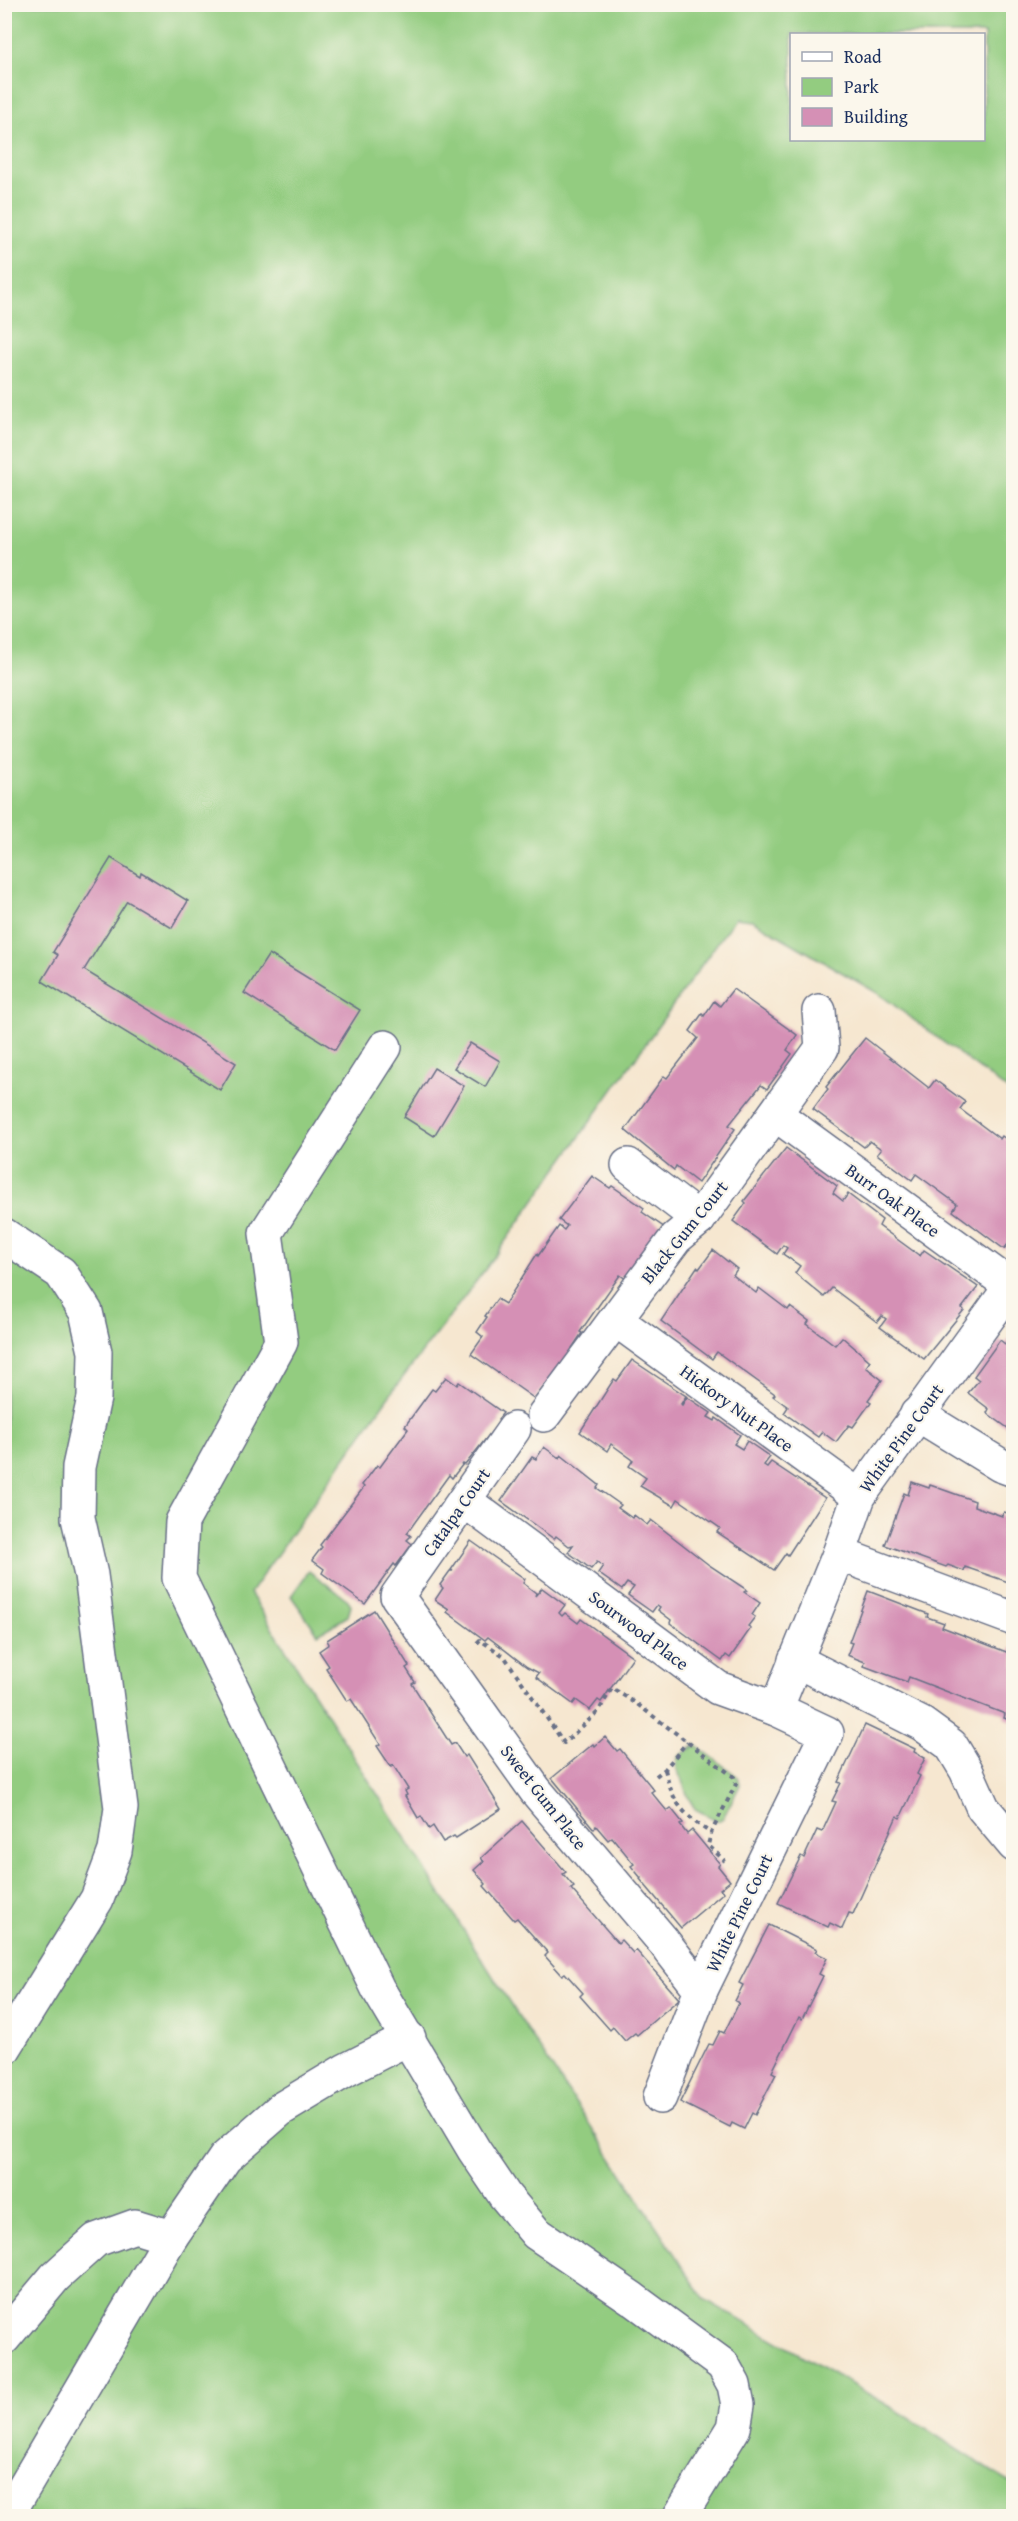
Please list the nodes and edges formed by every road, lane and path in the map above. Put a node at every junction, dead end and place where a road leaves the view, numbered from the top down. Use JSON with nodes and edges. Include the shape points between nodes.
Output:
{"nodes":[{"id":1,"x":819,"y":1011,"type":"dead end"},
{"id":2,"x":385,"y":1047,"type":"dead end"},
{"id":3,"x":775,"y":1114,"type":"junction"},
{"id":4,"x":628,"y":1165,"type":"dead end"},
{"id":5,"x":699,"y":1219,"type":"junction"},
{"id":6,"x":4,"y":1235,"type":"edge"},
{"id":7,"x":1012,"y":1284,"type":"edge"},
{"id":8,"x":615,"y":1320,"type":"junction"},
{"id":9,"x":917,"y":1414,"type":"junction"},
{"id":10,"x":544,"y":1415,"type":"dead end"},
{"id":11,"x":514,"y":1429,"type":"dead end"},
{"id":12,"x":1014,"y":1470,"type":"edge"},
{"id":13,"x":859,"y":1496,"type":"junction"},
{"id":14,"x":465,"y":1501,"type":"junction"},
{"id":15,"x":839,"y":1554,"type":"junction"},
{"id":16,"x":397,"y":1596,"type":"joint"},
{"id":17,"x":1014,"y":1619,"type":"edge"},
{"id":18,"x":471,"y":1647,"type":"dead end"},
{"id":19,"x":795,"y":1660,"type":"junction"},
{"id":20,"x":776,"y":1709,"type":"junction"},
{"id":21,"x":827,"y":1732,"type":"joint"},
{"id":22,"x":687,"y":1742,"type":"junction"},
{"id":23,"x":665,"y":1769,"type":"junction"},
{"id":24,"x":656,"y":1776,"type":"dead end"},
{"id":25,"x":711,"y":1833,"type":"junction"},
{"id":26,"x":1014,"y":1845,"type":"edge"},
{"id":27,"x":734,"y":1869,"type":"dead end"},
{"id":28,"x":701,"y":1990,"type":"junction"},
{"id":29,"x":409,"y":2038,"type":"junction"},
{"id":30,"x":4,"y":2049,"type":"edge"},
{"id":31,"x":660,"y":2097,"type":"dead end"},
{"id":32,"x":171,"y":2237,"type":"junction"},
{"id":33,"x":4,"y":2338,"type":"edge"},
{"id":34,"x":7,"y":2517,"type":"edge"},
{"id":35,"x":680,"y":2517,"type":"edge"}],
"edges":[{"from":1,"to":3,"type":"street","name":"Black Gum Court","via":[[822,1048]]},
{"from":2,"to":29,"type":"street","via":[[266,1233],[281,1342],[182,1522],[178,1578],[378,1989]]},
{"from":3,"to":5,"type":"street","name":"Black Gum Court"},
{"from":3,"to":7,"type":"street","name":"Burr Oak Place"},
{"from":4,"to":5,"type":"street"},
{"from":5,"to":8,"type":"street","name":"Black Gum Court","via":[[676,1238]]},
{"from":6,"to":30,"type":"street","via":[[61,1273],[86,1312],[95,1352],[94,1398],[79,1467],[78,1518],[91,1575],[121,1808],[115,1851],[97,1899]]},
{"from":7,"to":9,"type":"street","name":"White Pine Court"},
{"from":8,"to":10,"type":"street","name":"Black Gum Court"},
{"from":8,"to":13,"type":"street","name":"Hickory Nut Place"},
{"from":9,"to":12,"type":"street"},
{"from":9,"to":13,"type":"street","name":"White Pine Court"},
{"from":11,"to":14,"type":"street","name":"Catalpa Court"},
{"from":13,"to":15,"type":"street","name":"White Pine Court"},
{"from":14,"to":16,"type":"street","name":"Catalpa Court"},
{"from":14,"to":20,"type":"street","name":"Sourwood Place","via":[[717,1688]]},
{"from":15,"to":17,"type":"street"},
{"from":15,"to":19,"type":"street","name":"White Pine Court"},
{"from":16,"to":28,"type":"street","name":"Sweet Gum Place","via":[[536,1791]]},
{"from":18,"to":22,"type":"path","via":[[480,1640],[504,1656],[564,1743],[598,1712],[612,1688]]},
{"from":19,"to":20,"type":"street","name":"White Pine Court"},
{"from":19,"to":26,"type":"street","via":[[922,1724],[951,1745],[983,1808]]},
{"from":20,"to":21,"type":"street","name":"Sourwood Place"},
{"from":21,"to":28,"type":"street","name":"White Pine Court"},
{"from":22,"to":23,"type":"path"},
{"from":22,"to":25,"type":"path","via":[[734,1777],[736,1784]]},
{"from":23,"to":24,"type":"path"},
{"from":23,"to":25,"type":"path","via":[[670,1790],[682,1811]]},
{"from":25,"to":27,"type":"path","via":[[708,1845]]},
{"from":28,"to":31,"type":"street","name":"White Pine Court"},
{"from":29,"to":32,"type":"street","via":[[281,2109],[225,2158]]},
{"from":29,"to":35,"type":"street","via":[[474,2150],[536,2233],[723,2365],[734,2385],[738,2405],[734,2428]]},
{"from":32,"to":33,"type":"street","via":[[135,2226],[96,2240],[55,2277]]},
{"from":32,"to":34,"type":"street"}]}
